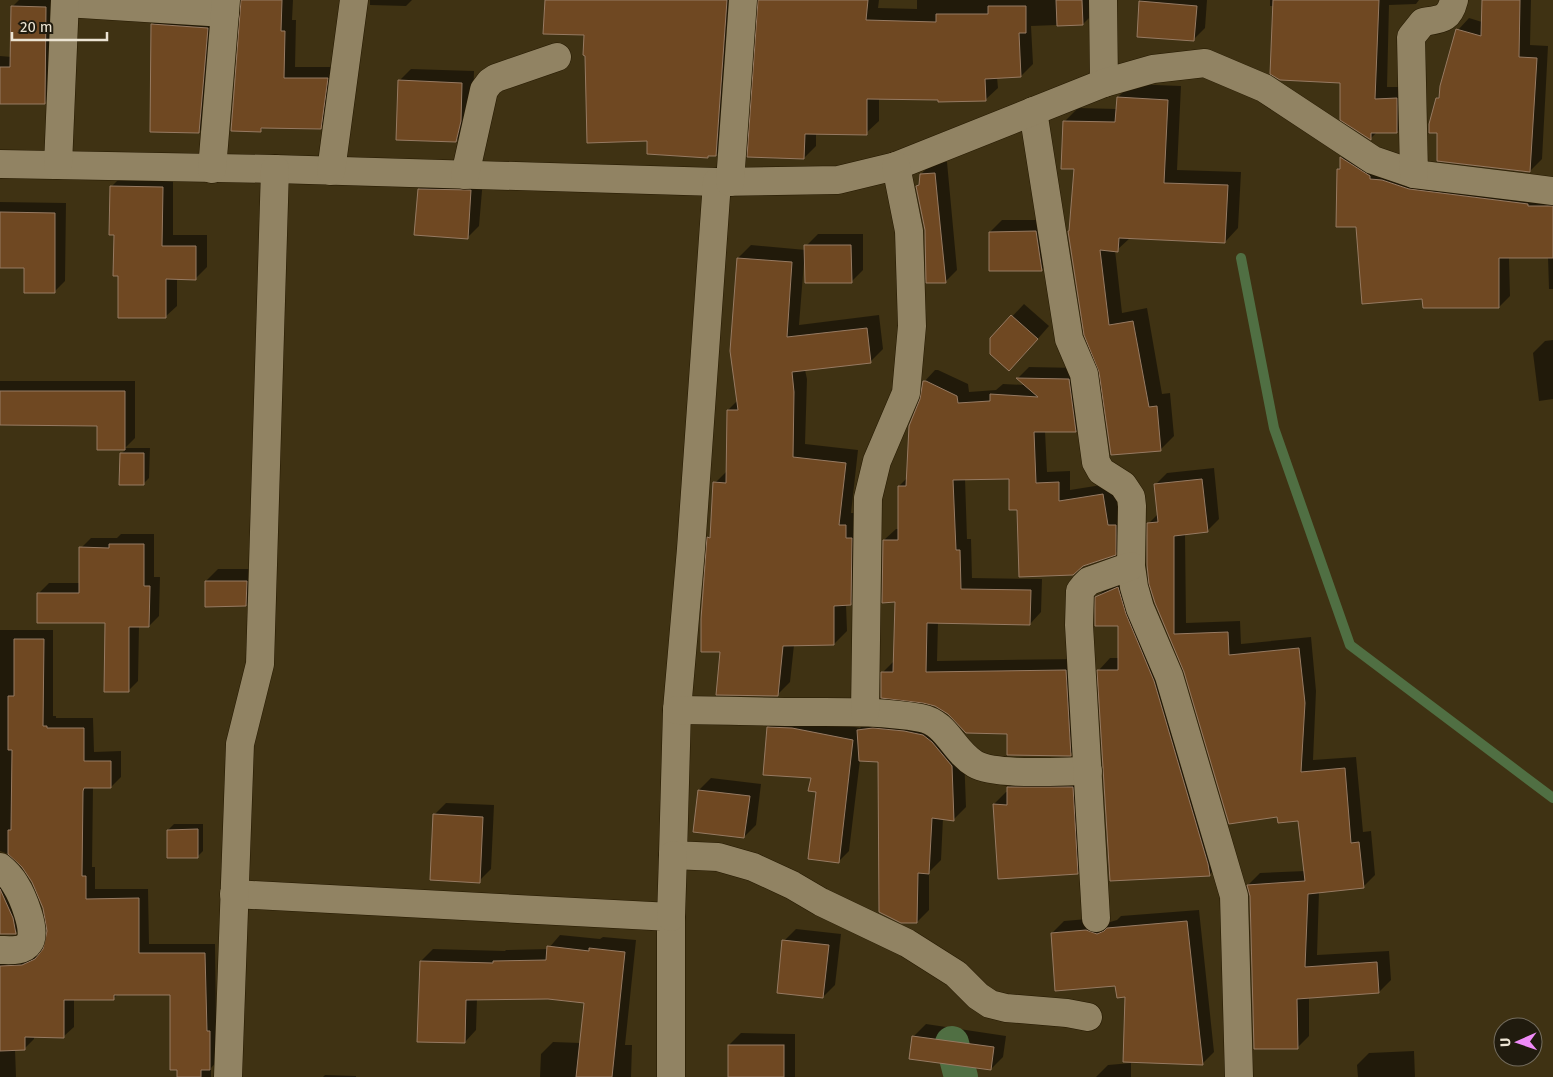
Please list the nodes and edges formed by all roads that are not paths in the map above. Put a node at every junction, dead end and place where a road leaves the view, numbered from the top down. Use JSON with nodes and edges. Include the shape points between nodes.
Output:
{"nodes":[{"id":1,"x":354,"y":0,"type":"edge"},
{"id":2,"x":743,"y":0,"type":"edge"},
{"id":3,"x":1103,"y":0,"type":"edge"},
{"id":4,"x":1454,"y":0,"type":"edge"},
{"id":5,"x":65,"y":1,"type":"edge"},
{"id":6,"x":226,"y":7,"type":"edge"},
{"id":7,"x":557,"y":57,"type":"dead end"},
{"id":8,"x":1104,"y":83,"type":"junction"},
{"id":9,"x":1033,"y":111,"type":"junction"},
{"id":10,"x":0,"y":164,"type":"edge"},
{"id":11,"x":58,"y":165,"type":"junction"},
{"id":12,"x":896,"y":166,"type":"junction"},
{"id":13,"x":212,"y":168,"type":"junction"},
{"id":14,"x":275,"y":170,"type":"junction"},
{"id":15,"x":330,"y":171,"type":"junction"},
{"id":16,"x":1414,"y":174,"type":"junction"},
{"id":17,"x":465,"y":175,"type":"junction"},
{"id":18,"x":723,"y":182,"type":"junction"},
{"id":19,"x":1553,"y":192,"type":"edge"},
{"id":20,"x":1132,"y":566,"type":"junction"},
{"id":21,"x":677,"y":710,"type":"junction"},
{"id":22,"x":865,"y":712,"type":"junction"},
{"id":23,"x":1088,"y":771,"type":"junction"},
{"id":24,"x":673,"y":855,"type":"junction"},
{"id":25,"x":0,"y":867,"type":"edge"},
{"id":26,"x":234,"y":894,"type":"junction"},
{"id":27,"x":671,"y":917,"type":"junction"},
{"id":28,"x":1096,"y":918,"type":"dead end"},
{"id":29,"x":0,"y":950,"type":"edge"},
{"id":30,"x":1088,"y":1017,"type":"dead end"},
{"id":31,"x":228,"y":1077,"type":"edge"},
{"id":32,"x":671,"y":1077,"type":"edge"},
{"id":33,"x":1239,"y":1077,"type":"edge"}],
"edges":[{"from":1,"to":15,"type":"street"},
{"from":2,"to":18,"type":"street"},
{"from":3,"to":8,"type":"street"},
{"from":4,"to":16,"type":"street","via":[[1452,10],[1445,18],[1422,22],[1412,37]]},
{"from":5,"to":6,"type":"street"},
{"from":5,"to":11,"type":"street"},
{"from":6,"to":13,"type":"street"},
{"from":7,"to":17,"type":"street","via":[[490,82],[484,90]]},
{"from":8,"to":9,"type":"street"},
{"from":8,"to":16,"type":"street","via":[[1153,69],[1205,63],[1264,88],[1373,160]]},
{"from":9,"to":12,"type":"street"},
{"from":9,"to":20,"type":"street","via":[[1069,339],[1085,381],[1096,462],[1101,471],[1123,485],[1131,497]]},
{"from":10,"to":11,"type":"street"},
{"from":11,"to":13,"type":"street"},
{"from":12,"to":18,"type":"street","via":[[838,180]]},
{"from":12,"to":22,"type":"street","via":[[909,231],[912,326],[906,393],[877,461],[868,498]]},
{"from":13,"to":14,"type":"street"},
{"from":14,"to":15,"type":"street"},
{"from":14,"to":26,"type":"street","via":[[260,664],[240,744]]},
{"from":15,"to":17,"type":"street"},
{"from":16,"to":19,"type":"street"},
{"from":17,"to":18,"type":"street"},
{"from":18,"to":21,"type":"street"},
{"from":20,"to":23,"type":"street","via":[[1089,581],[1080,591],[1079,625]]},
{"from":20,"to":33,"type":"street","via":[[1140,608],[1169,676],[1234,896]]},
{"from":21,"to":22,"type":"street"},
{"from":21,"to":24,"type":"street"},
{"from":22,"to":23,"type":"street","via":[[933,722],[974,764],[992,770]]},
{"from":23,"to":28,"type":"street"},
{"from":24,"to":27,"type":"street"},
{"from":24,"to":30,"type":"street","via":[[718,858],[753,867],[792,885],[907,943],[956,974],[990,1004]]},
{"from":25,"to":29,"type":"street","via":[[22,896],[32,934],[30,943],[24,947]]},
{"from":26,"to":27,"type":"street"},
{"from":26,"to":31,"type":"street"},
{"from":27,"to":32,"type":"street"}]}
